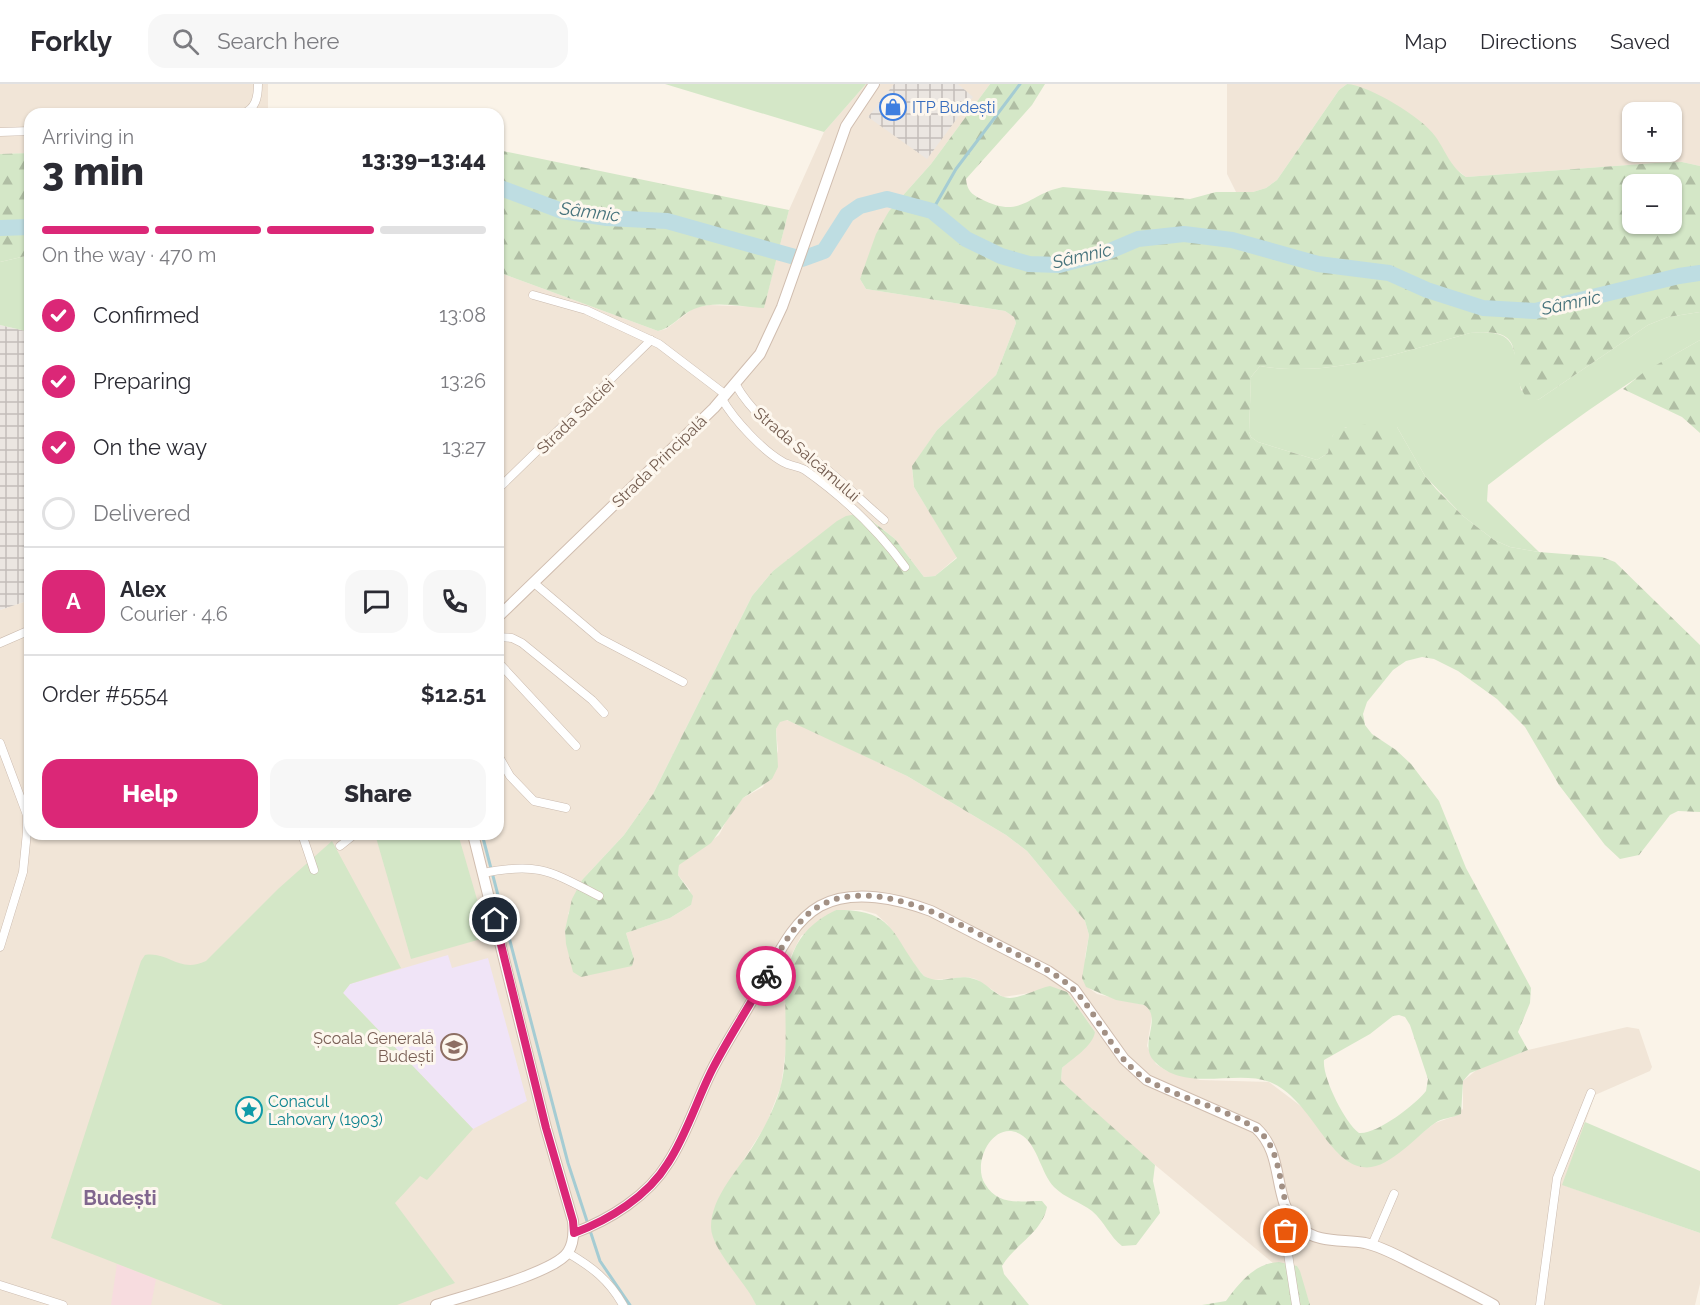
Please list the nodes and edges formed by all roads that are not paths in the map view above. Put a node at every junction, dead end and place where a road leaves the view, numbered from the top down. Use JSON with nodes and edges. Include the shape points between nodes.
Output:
{"nodes":[{"id":1,"x":258,"y":84,"type":"edge"},
{"id":2,"x":874,"y":84,"type":"edge"},
{"id":3,"x":253,"y":108,"type":"edge"},
{"id":4,"x":24,"y":131,"type":"edge"},
{"id":5,"x":0,"y":132,"type":"edge"},
{"id":6,"x":533,"y":295,"type":"dead end"},
{"id":7,"x":651,"y":340,"type":"junction"},
{"id":8,"x":736,"y":385,"type":"junction"},
{"id":9,"x":724,"y":397,"type":"junction"},
{"id":10,"x":504,"y":483,"type":"edge"},
{"id":11,"x":884,"y":520,"type":"dead end"},
{"id":12,"x":905,"y":567,"type":"dead end"},
{"id":13,"x":534,"y":583,"type":"junction"},
{"id":14,"x":504,"y":611,"type":"edge"},
{"id":15,"x":24,"y":633,"type":"edge"},
{"id":16,"x":504,"y":637,"type":"edge"},
{"id":17,"x":0,"y":643,"type":"edge"},
{"id":18,"x":504,"y":668,"type":"edge"},
{"id":19,"x":683,"y":682,"type":"dead end"},
{"id":20,"x":604,"y":713,"type":"dead end"},
{"id":21,"x":0,"y":743,"type":"edge"},
{"id":22,"x":576,"y":746,"type":"dead end"},
{"id":23,"x":504,"y":766,"type":"edge"},
{"id":24,"x":24,"y":805,"type":"edge"},
{"id":25,"x":566,"y":808,"type":"dead end"},
{"id":26,"x":26,"y":840,"type":"edge"},
{"id":27,"x":304,"y":840,"type":"edge"},
{"id":28,"x":348,"y":840,"type":"edge"},
{"id":29,"x":475,"y":840,"type":"edge"},
{"id":30,"x":340,"y":846,"type":"dead end"},
{"id":31,"x":314,"y":870,"type":"dead end"},
{"id":32,"x":484,"y":873,"type":"junction"},
{"id":33,"x":599,"y":896,"type":"dead end"},
{"id":34,"x":0,"y":947,"type":"edge"},
{"id":35,"x":1590,"y":1093,"type":"dead end"},
{"id":36,"x":1394,"y":1194,"type":"dead end"},
{"id":37,"x":1291,"y":1217,"type":"junction"},
{"id":38,"x":583,"y":1229,"type":"junction"},
{"id":39,"x":1372,"y":1245,"type":"junction"},
{"id":40,"x":568,"y":1253,"type":"junction"},
{"id":41,"x":0,"y":1285,"type":"edge"},
{"id":42,"x":63,"y":1305,"type":"edge"},
{"id":43,"x":436,"y":1305,"type":"edge"},
{"id":44,"x":623,"y":1305,"type":"edge"},
{"id":45,"x":1296,"y":1305,"type":"edge"},
{"id":46,"x":1494,"y":1305,"type":"edge"},
{"id":47,"x":1540,"y":1305,"type":"edge"}],
"edges":[{"from":1,"to":3,"type":"street"},
{"from":2,"to":8,"type":"main road","name":"Strada Principală","via":[[846,126],[770,337]]},
{"from":4,"to":5,"type":"street"},
{"from":6,"to":7,"type":"street","via":[[586,310]]},
{"from":7,"to":9,"type":"street"},
{"from":7,"to":10,"type":"street","name":"Strada Salciei"},
{"from":8,"to":9,"type":"main road","name":"Strada Principală"},
{"from":8,"to":11,"type":"street","name":"Strada Salcâmului","via":[[750,406],[785,438]]},
{"from":9,"to":12,"type":"street","via":[[733,415],[767,450],[806,471],[864,520]]},
{"from":9,"to":13,"type":"main road","name":"Strada Principală"},
{"from":13,"to":14,"type":"main road","name":"Strada Principală"},
{"from":13,"to":19,"type":"street","via":[[599,638]]},
{"from":15,"to":17,"type":"street"},
{"from":16,"to":20,"type":"street","via":[[522,643]]},
{"from":18,"to":22,"type":"street"},
{"from":21,"to":24,"type":"street"},
{"from":23,"to":25,"type":"street","via":[[534,801]]},
{"from":26,"to":34,"type":"street","via":[[23,872]]},
{"from":27,"to":31,"type":"street"},
{"from":28,"to":30,"type":"street"},
{"from":29,"to":32,"type":"main road"},
{"from":32,"to":33,"type":"street","via":[[515,867],[542,869]]},
{"from":32,"to":38,"type":"main road","via":[[546,1128],[573,1221]]},
{"from":35,"to":47,"type":"street","via":[[1557,1178]]},
{"from":36,"to":39,"type":"street"},
{"from":37,"to":38,"type":"main road","via":[[1275,1155],[1264,1136],[1245,1123],[1146,1080],[1124,1059],[1074,989],[1048,971],[931,911],[894,900],[861,897],[820,906],[798,925],[713,1068],[668,1163],[643,1192]]},
{"from":37,"to":39,"type":"main road","via":[[1317,1238]]},
{"from":37,"to":45,"type":"street","via":[[1286,1241]]},
{"from":38,"to":40,"type":"main road"},
{"from":39,"to":46,"type":"main road"},
{"from":40,"to":43,"type":"main road","via":[[550,1267]]},
{"from":40,"to":44,"type":"street","via":[[608,1282]]},
{"from":41,"to":42,"type":"street"}]}
